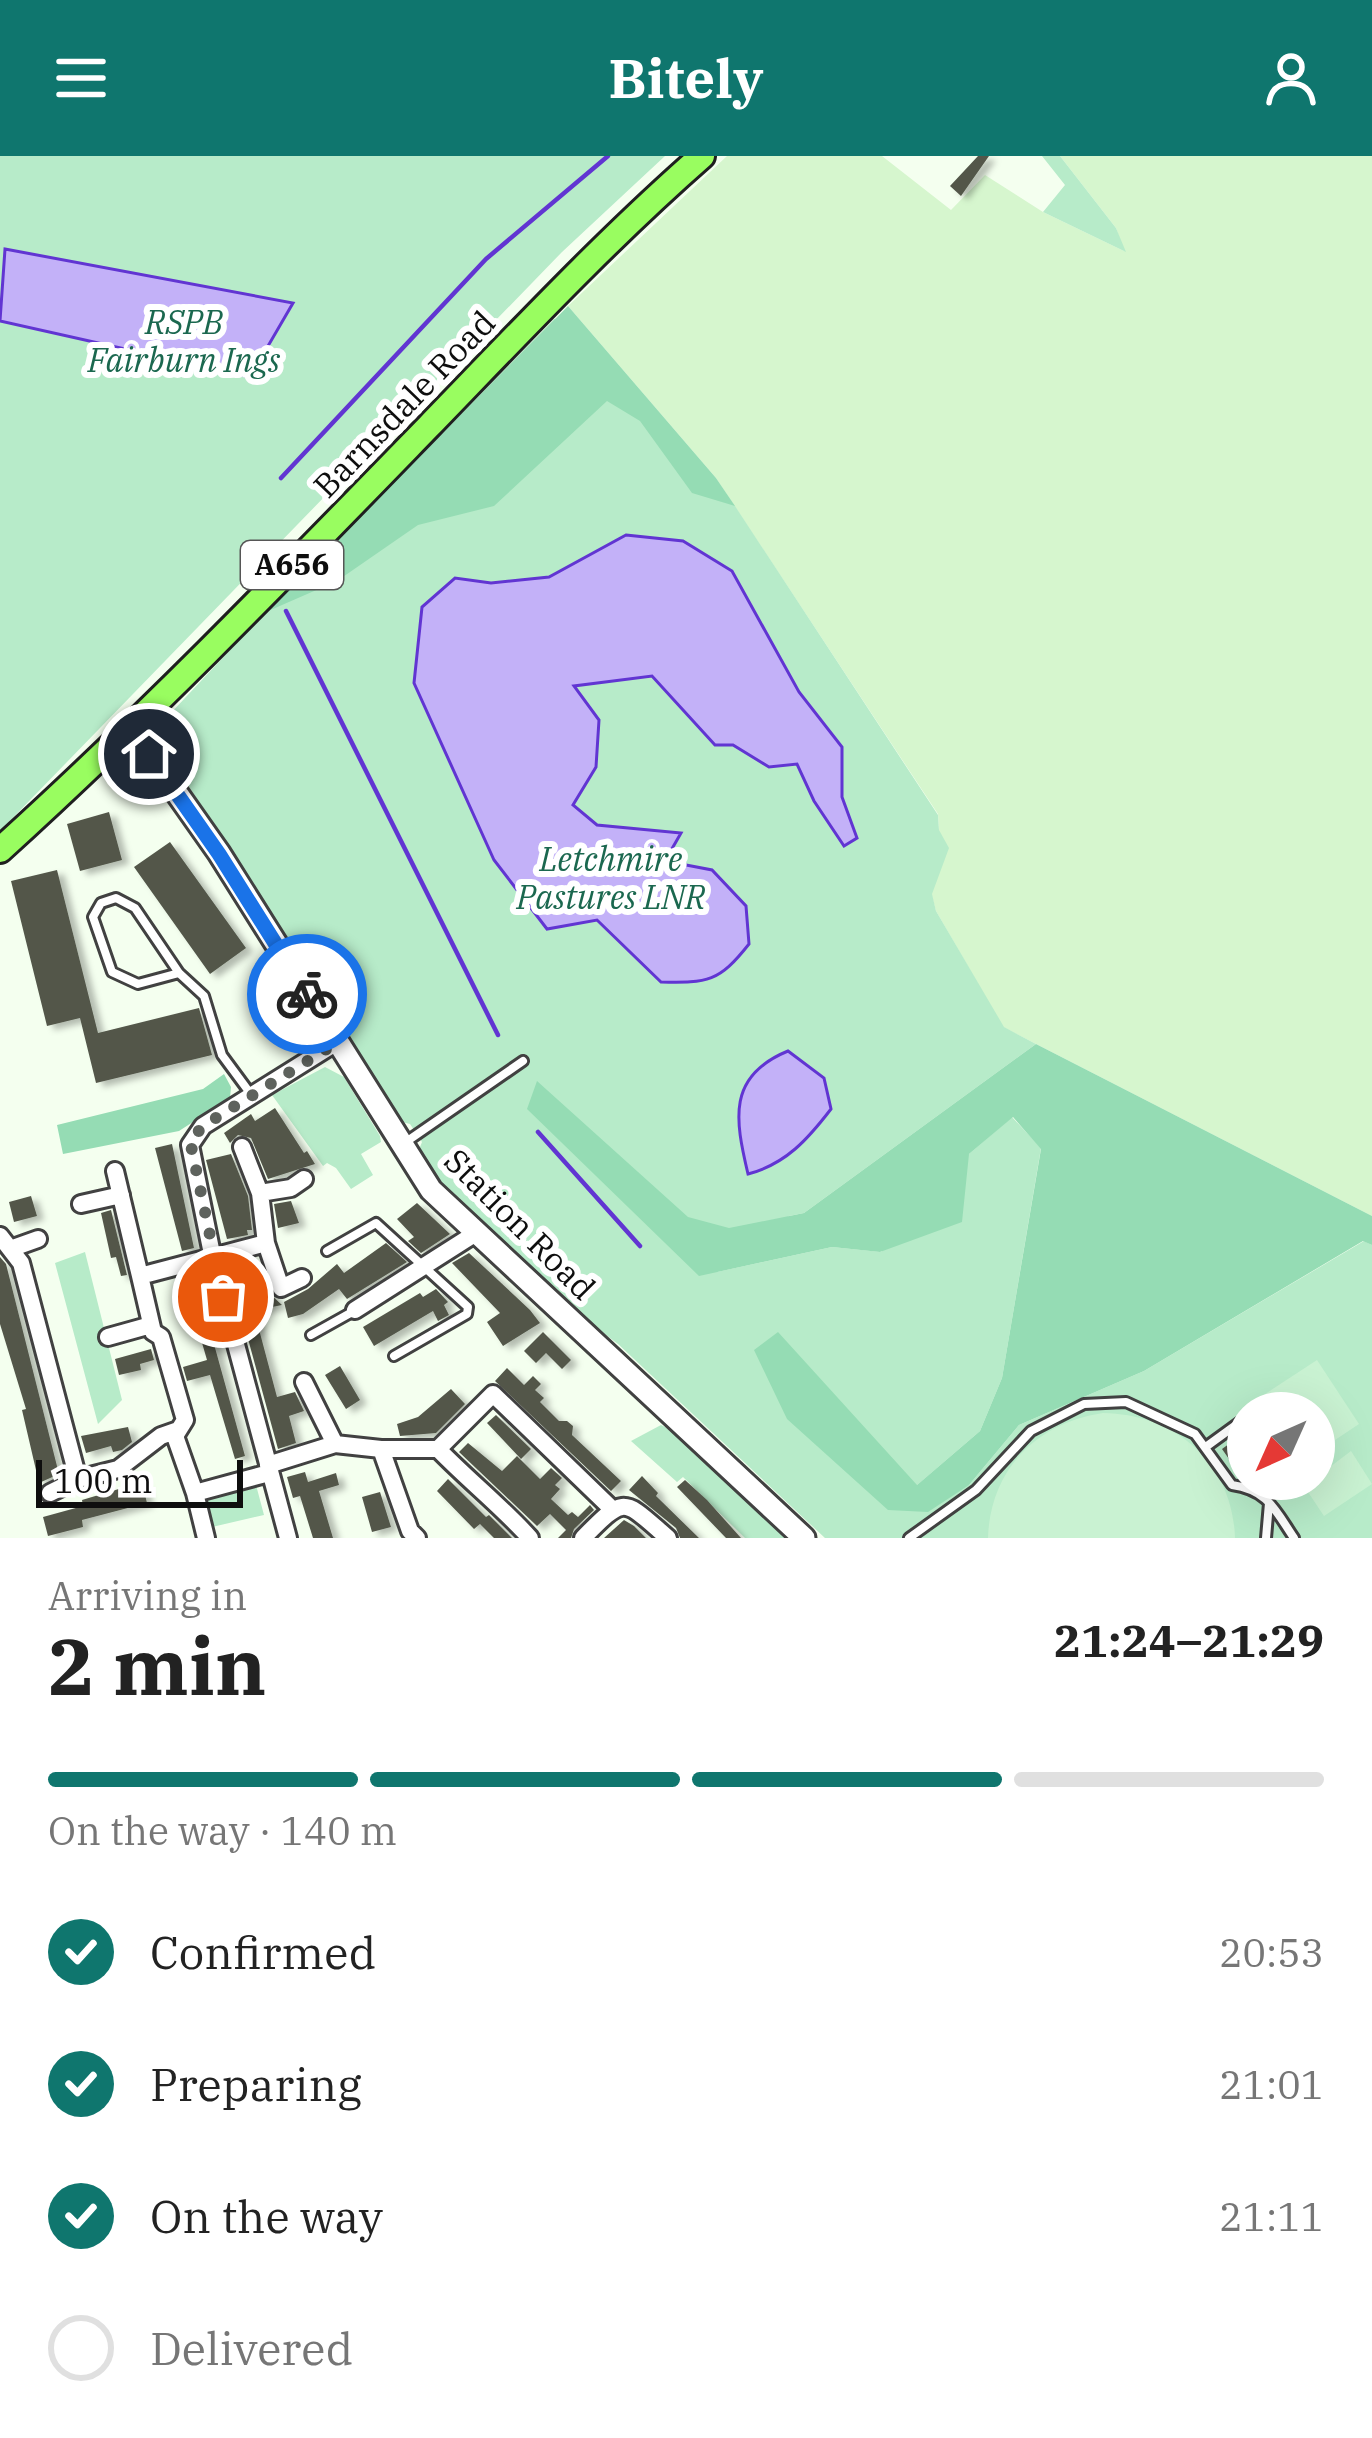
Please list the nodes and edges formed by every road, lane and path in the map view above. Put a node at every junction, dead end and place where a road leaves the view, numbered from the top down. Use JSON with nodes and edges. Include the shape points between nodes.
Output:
{"nodes":[{"id":1,"x":702,"y":156,"type":"edge"},
{"id":2,"x":131,"y":728,"type":"junction"},
{"id":3,"x":0,"y":850,"type":"edge"},
{"id":4,"x":179,"y":973,"type":"junction"},
{"id":5,"x":338,"y":1042,"type":"junction"},
{"id":6,"x":523,"y":1061,"type":"dead end"},
{"id":7,"x":251,"y":1095,"type":"junction"},
{"id":8,"x":402,"y":1145,"type":"junction"},
{"id":9,"x":242,"y":1147,"type":"dead end"},
{"id":10,"x":115,"y":1171,"type":"dead end"},
{"id":11,"x":304,"y":1180,"type":"dead end"},
{"id":12,"x":260,"y":1193,"type":"junction"},
{"id":13,"x":121,"y":1195,"type":"junction"},
{"id":14,"x":80,"y":1204,"type":"dead end"},
{"id":15,"x":476,"y":1233,"type":"junction"},
{"id":16,"x":38,"y":1239,"type":"dead end"},
{"id":17,"x":5,"y":1242,"type":"edge"},
{"id":18,"x":266,"y":1243,"type":"junction"},
{"id":19,"x":327,"y":1251,"type":"dead end"},
{"id":20,"x":213,"y":1259,"type":"junction"},
{"id":21,"x":425,"y":1267,"type":"junction"},
{"id":22,"x":140,"y":1276,"type":"junction"},
{"id":23,"x":302,"y":1278,"type":"dead end"},
{"id":24,"x":355,"y":1310,"type":"joint"},
{"id":25,"x":151,"y":1325,"type":"junction"},
{"id":26,"x":311,"y":1335,"type":"dead end"},
{"id":27,"x":108,"y":1337,"type":"dead end"},
{"id":28,"x":394,"y":1356,"type":"dead end"},
{"id":29,"x":304,"y":1382,"type":"dead end"},
{"id":30,"x":178,"y":1430,"type":"junction"},
{"id":31,"x":1227,"y":1432,"type":"edge"},
{"id":32,"x":335,"y":1444,"type":"junction"},
{"id":33,"x":1207,"y":1447,"type":"junction"},
{"id":34,"x":381,"y":1449,"type":"junction"},
{"id":35,"x":438,"y":1449,"type":"junction"},
{"id":36,"x":268,"y":1469,"type":"junction"},
{"id":37,"x":78,"y":1479,"type":"junction"},
{"id":38,"x":50,"y":1493,"type":"dead end"},
{"id":39,"x":195,"y":1493,"type":"junction"},
{"id":40,"x":1269,"y":1502,"type":"junction"},
{"id":41,"x":611,"y":1509,"type":"junction"},
{"id":42,"x":206,"y":1538,"type":"edge"},
{"id":43,"x":288,"y":1538,"type":"edge"},
{"id":44,"x":417,"y":1538,"type":"edge"},
{"id":45,"x":530,"y":1538,"type":"edge"},
{"id":46,"x":583,"y":1538,"type":"edge"},
{"id":47,"x":668,"y":1538,"type":"edge"},
{"id":48,"x":804,"y":1538,"type":"edge"},
{"id":49,"x":909,"y":1538,"type":"edge"},
{"id":50,"x":1266,"y":1538,"type":"edge"},
{"id":51,"x":1294,"y":1538,"type":"edge"}],
"edges":[{"from":1,"to":2,"type":"main road","name":"Barnsdale Road","number":"A656"},
{"from":2,"to":3,"type":"main road","name":"Barnsdale Road","number":"A656"},
{"from":2,"to":5,"type":"street","name":"Station Road"},
{"from":4,"to":4,"type":"lane","via":[[147,985],[119,978],[106,964],[97,907],[116,898],[132,904]]},
{"from":4,"to":7,"type":"lane","via":[[204,996],[222,1055]]},
{"from":5,"to":7,"type":"street"},
{"from":5,"to":8,"type":"street","name":"Station Road"},
{"from":6,"to":8,"type":"lane"},
{"from":7,"to":20,"type":"street","via":[[194,1133],[190,1145]]},
{"from":8,"to":15,"type":"street","name":"Station Road","via":[[431,1190]]},
{"from":9,"to":12,"type":"street"},
{"from":10,"to":13,"type":"street"},
{"from":11,"to":12,"type":"street"},
{"from":12,"to":18,"type":"street"},
{"from":13,"to":14,"type":"street"},
{"from":13,"to":22,"type":"street"},
{"from":15,"to":21,"type":"street"},
{"from":15,"to":48,"type":"street","name":"Station Road"},
{"from":16,"to":17,"type":"street"},
{"from":17,"to":37,"type":"street","via":[[21,1263]]},
{"from":18,"to":20,"type":"street"},
{"from":18,"to":23,"type":"street","via":[[281,1288]]},
{"from":19,"to":21,"type":"lane","via":[[376,1223]]},
{"from":20,"to":22,"type":"street"},
{"from":20,"to":36,"type":"street"},
{"from":21,"to":24,"type":"street"},
{"from":21,"to":28,"type":"lane","via":[[469,1312]]},
{"from":22,"to":25,"type":"street"},
{"from":24,"to":26,"type":"lane"},
{"from":25,"to":27,"type":"street"},
{"from":25,"to":30,"type":"street","via":[[182,1406]]},
{"from":29,"to":32,"type":"street"},
{"from":30,"to":37,"type":"street","via":[[118,1469]]},
{"from":30,"to":39,"type":"street"},
{"from":31,"to":33,"type":"lane"},
{"from":32,"to":34,"type":"street"},
{"from":32,"to":36,"type":"street"},
{"from":33,"to":40,"type":"lane","via":[[1232,1485],[1253,1488]]},
{"from":33,"to":49,"type":"lane","via":[[1126,1402],[1084,1404],[1031,1431],[976,1490]]},
{"from":34,"to":35,"type":"street"},
{"from":34,"to":44,"type":"street"},
{"from":35,"to":41,"type":"street","via":[[493,1394]]},
{"from":35,"to":45,"type":"street"},
{"from":36,"to":39,"type":"street"},
{"from":36,"to":43,"type":"street"},
{"from":37,"to":38,"type":"street"},
{"from":39,"to":42,"type":"street"},
{"from":40,"to":50,"type":"lane"},
{"from":40,"to":51,"type":"lane"},
{"from":41,"to":46,"type":"street"},
{"from":41,"to":47,"type":"street","via":[[635,1509]]}]}
